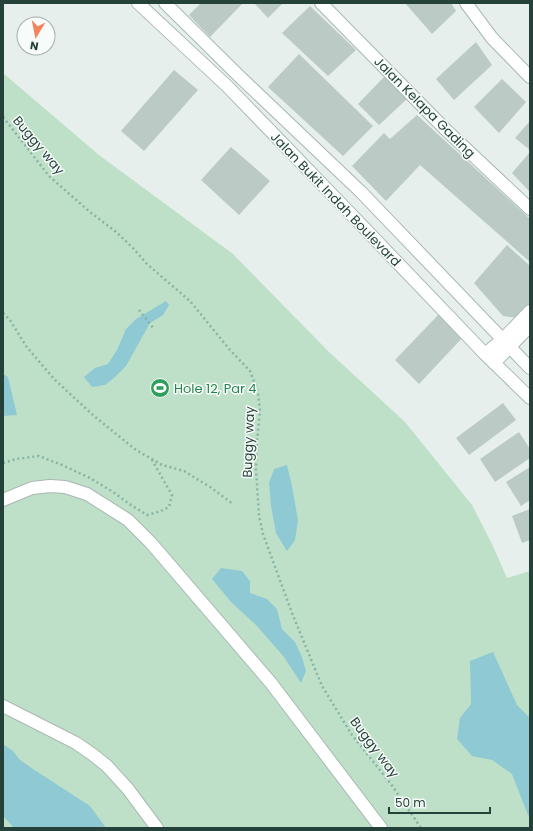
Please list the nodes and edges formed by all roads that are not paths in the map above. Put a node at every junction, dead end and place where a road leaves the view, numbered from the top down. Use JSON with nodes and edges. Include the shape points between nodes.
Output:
{"nodes":[{"id":1,"x":138,"y":3,"type":"edge"},
{"id":2,"x":165,"y":3,"type":"edge"},
{"id":3,"x":321,"y":3,"type":"edge"},
{"id":4,"x":466,"y":3,"type":"edge"},
{"id":5,"x":239,"y":76,"type":"junction"},
{"id":6,"x":530,"y":77,"type":"edge"},
{"id":7,"x":227,"y":86,"type":"junction"},
{"id":8,"x":530,"y":209,"type":"edge"},
{"id":9,"x":530,"y":311,"type":"edge"},
{"id":10,"x":530,"y":326,"type":"edge"},
{"id":11,"x":505,"y":343,"type":"junction"},
{"id":12,"x":485,"y":354,"type":"junction"},
{"id":13,"x":494,"y":363,"type":"junction"},
{"id":14,"x":530,"y":368,"type":"edge"},
{"id":15,"x":530,"y":398,"type":"edge"},
{"id":16,"x":3,"y":500,"type":"edge"},
{"id":17,"x":3,"y":706,"type":"edge"},
{"id":18,"x":157,"y":828,"type":"edge"},
{"id":19,"x":381,"y":828,"type":"edge"}],
"edges":[{"from":1,"to":7,"type":"street","name":"Jalan Bukit Indah Boulevard"},
{"from":2,"to":5,"type":"street"},
{"from":3,"to":8,"type":"street","name":"Jalan Kelapa Gading","via":[[445,129]]},
{"from":4,"to":6,"type":"street","via":[[492,38]]},
{"from":5,"to":7,"type":"street"},
{"from":5,"to":11,"type":"street","via":[[361,192]]},
{"from":7,"to":12,"type":"street","name":"Jalan Bukit Indah Boulevard"},
{"from":9,"to":11,"type":"street"},
{"from":10,"to":11,"type":"street"},
{"from":11,"to":12,"type":"street"},
{"from":11,"to":13,"type":"street"},
{"from":11,"to":14,"type":"street"},
{"from":12,"to":13,"type":"street","name":"Jalan Bukit Indah Boulevard"},
{"from":13,"to":15,"type":"street","name":"Jalan Bukit Indah Boulevard"},
{"from":16,"to":19,"type":"street","via":[[32,488],[65,487],[87,494],[128,520],[151,543],[271,683]]},
{"from":17,"to":18,"type":"street","via":[[76,743],[92,754],[128,789]]}]}
